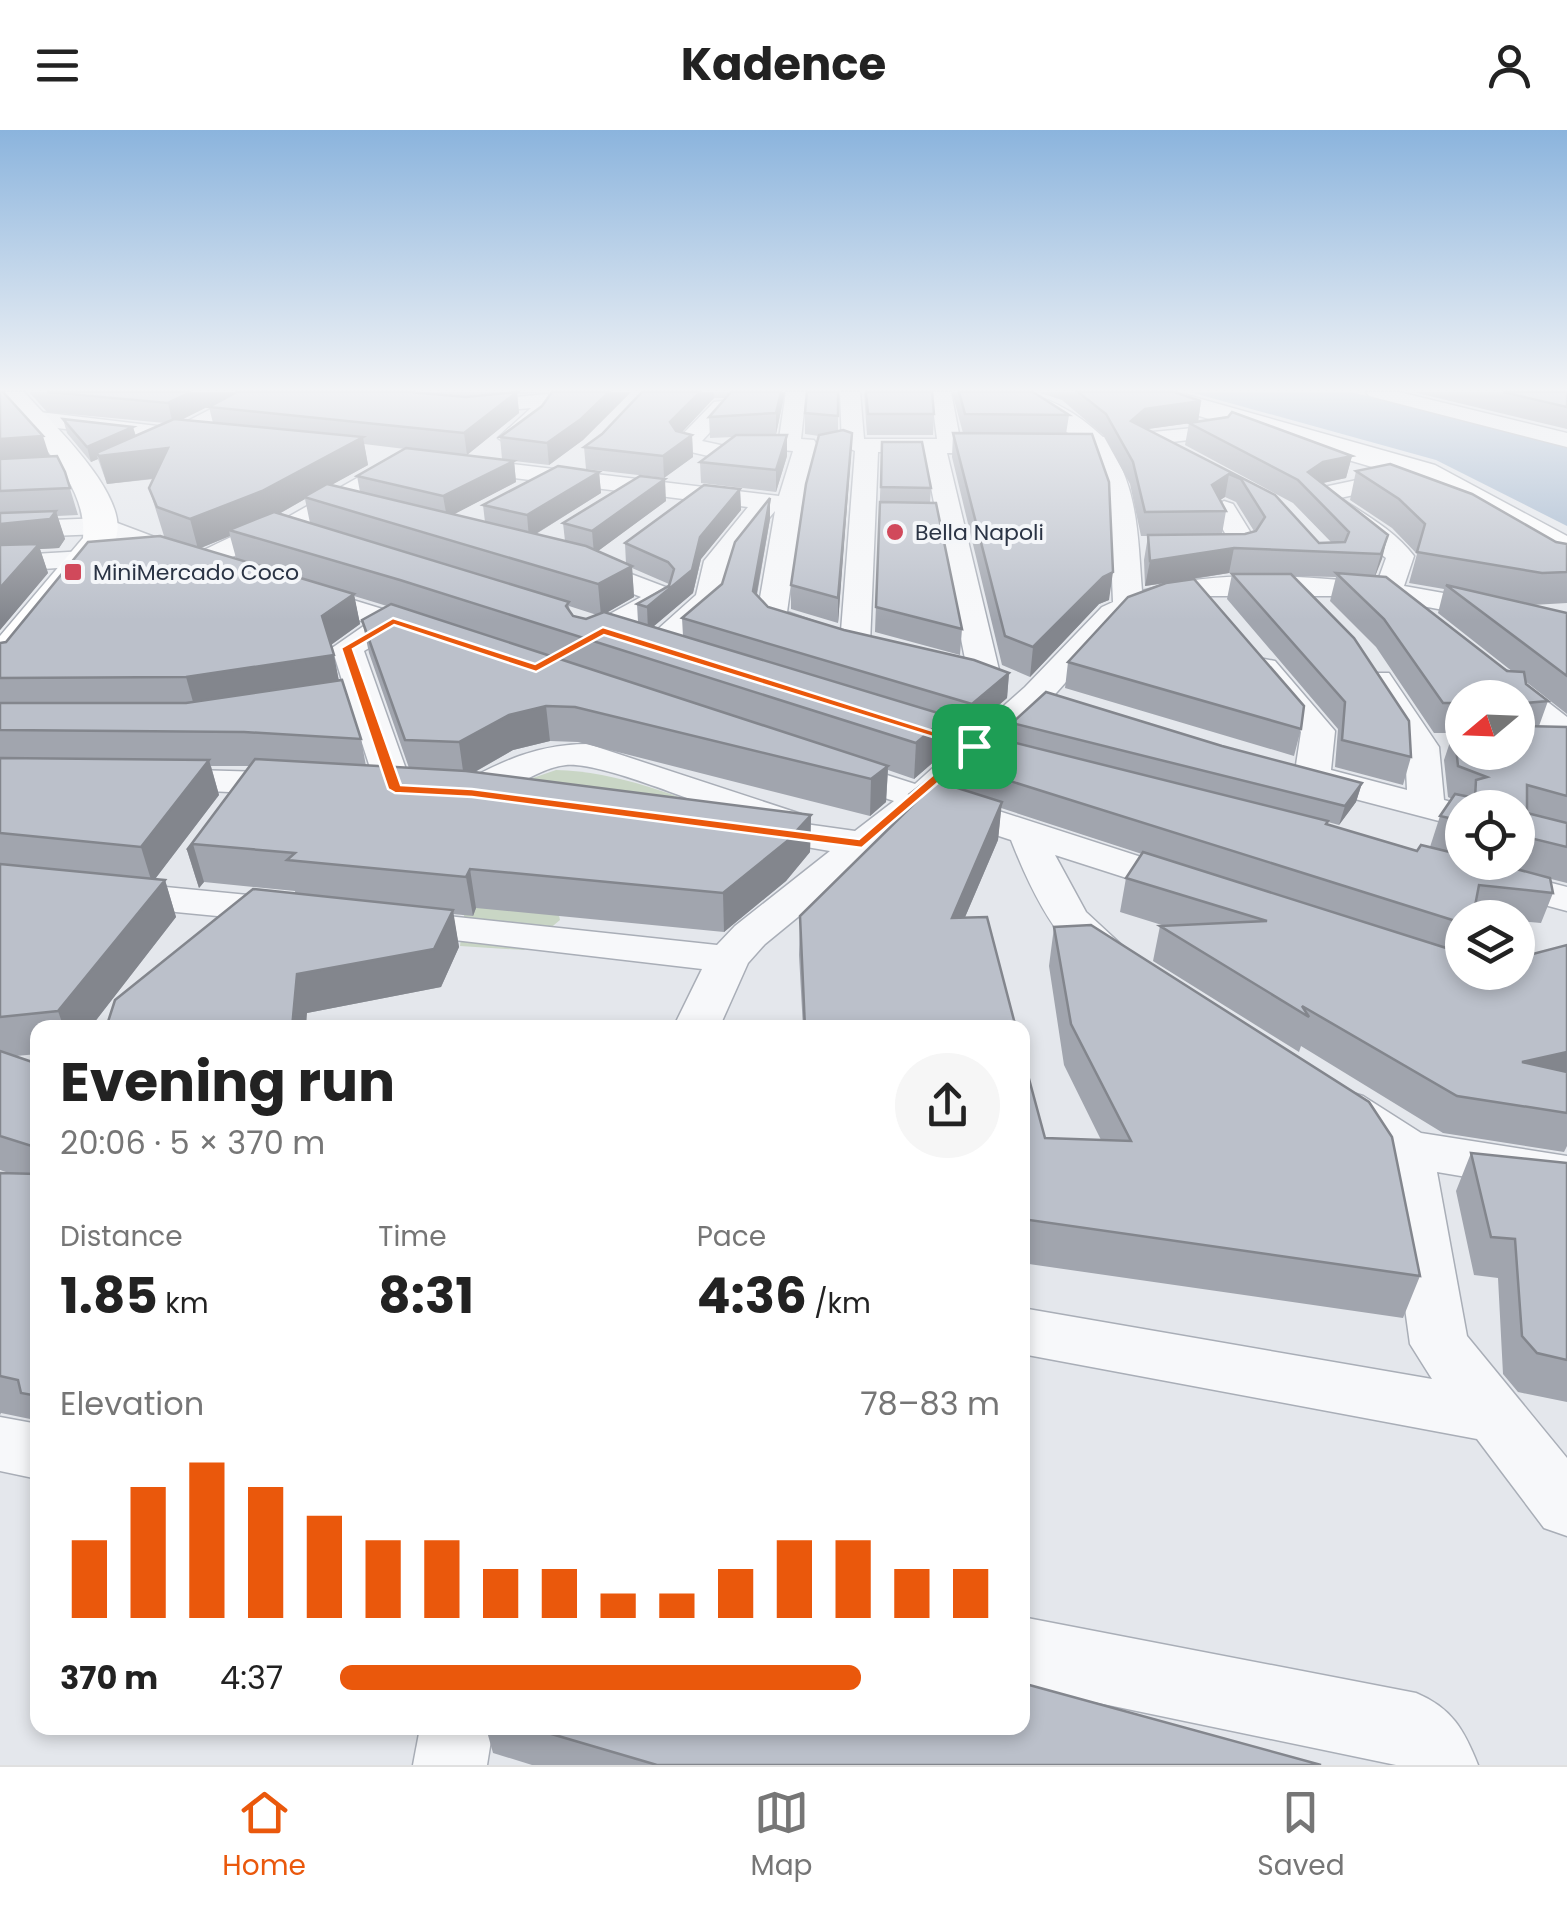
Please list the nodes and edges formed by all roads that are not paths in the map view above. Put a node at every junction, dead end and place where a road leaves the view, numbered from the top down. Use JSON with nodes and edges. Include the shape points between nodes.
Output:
{"nodes":[{"id":1,"x":80,"y":468,"type":"edge"},
{"id":2,"x":372,"y":468,"type":"edge"},
{"id":3,"x":490,"y":468,"type":"edge"},
{"id":4,"x":566,"y":468,"type":"edge"},
{"id":5,"x":706,"y":468,"type":"edge"},
{"id":6,"x":784,"y":468,"type":"edge"},
{"id":7,"x":861,"y":468,"type":"edge"},
{"id":8,"x":944,"y":468,"type":"edge"},
{"id":9,"x":1107,"y":468,"type":"edge"},
{"id":10,"x":1411,"y":468,"type":"edge"},
{"id":11,"x":1424,"y":472,"type":"junction"},
{"id":12,"x":38,"y":473,"type":"edge"},
{"id":13,"x":85,"y":474,"type":"junction"},
{"id":14,"x":554,"y":477,"type":"junction"},
{"id":15,"x":632,"y":488,"type":"junction"},
{"id":16,"x":519,"y":495,"type":"edge"},
{"id":17,"x":329,"y":501,"type":"junction"},
{"id":18,"x":670,"y":504,"type":"junction"},
{"id":19,"x":777,"y":504,"type":"junction"},
{"id":20,"x":599,"y":509,"type":"edge"},
{"id":21,"x":1224,"y":509,"type":"edge"},
{"id":22,"x":374,"y":512,"type":"edge"},
{"id":23,"x":862,"y":513,"type":"junction"},
{"id":24,"x":949,"y":515,"type":"junction"},
{"id":25,"x":104,"y":526,"type":"junction"},
{"id":26,"x":279,"y":529,"type":"junction"},
{"id":27,"x":0,"y":530,"type":"edge"},
{"id":28,"x":317,"y":541,"type":"edge"},
{"id":29,"x":629,"y":547,"type":"edge"},
{"id":30,"x":1124,"y":548,"type":"junction"},
{"id":31,"x":161,"y":550,"type":"junction"},
{"id":32,"x":1567,"y":550,"type":"edge"},
{"id":33,"x":549,"y":556,"type":"edge"},
{"id":34,"x":83,"y":560,"type":"junction"},
{"id":35,"x":199,"y":562,"type":"junction"},
{"id":36,"x":0,"y":564,"type":"edge"},
{"id":37,"x":600,"y":568,"type":"junction"},
{"id":38,"x":1296,"y":587,"type":"junction"},
{"id":39,"x":1196,"y":588,"type":"junction"},
{"id":40,"x":1388,"y":593,"type":"junction"},
{"id":41,"x":658,"y":600,"type":"junction"},
{"id":42,"x":1128,"y":603,"type":"junction"},
{"id":43,"x":702,"y":609,"type":"junction"},
{"id":44,"x":1221,"y":616,"type":"edge"},
{"id":45,"x":565,"y":618,"type":"edge"},
{"id":46,"x":1327,"y":620,"type":"edge"},
{"id":47,"x":1567,"y":620,"type":"edge"},
{"id":48,"x":393,"y":621,"type":"junction"},
{"id":49,"x":1433,"y":628,"type":"edge"},
{"id":50,"x":603,"y":630,"type":"junction"},
{"id":51,"x":855,"y":644,"type":"junction"},
{"id":52,"x":464,"y":645,"type":"edge"},
{"id":53,"x":1245,"y":645,"type":"edge"},
{"id":54,"x":654,"y":646,"type":"junction"},
{"id":55,"x":5,"y":650,"type":"edge"},
{"id":56,"x":892,"y":652,"type":"edge"},
{"id":57,"x":1362,"y":656,"type":"edge"},
{"id":58,"x":692,"y":658,"type":"edge"},
{"id":59,"x":552,"y":659,"type":"edge"},
{"id":60,"x":1477,"y":662,"type":"edge"},
{"id":61,"x":947,"y":665,"type":"edge"},
{"id":62,"x":984,"y":674,"type":"junction"},
{"id":63,"x":1037,"y":694,"type":"junction"},
{"id":64,"x":364,"y":697,"type":"junction"},
{"id":65,"x":1072,"y":704,"type":"edge"},
{"id":66,"x":861,"y":711,"type":"edge"},
{"id":67,"x":266,"y":712,"type":"edge"},
{"id":68,"x":1567,"y":734,"type":"edge"},
{"id":69,"x":974,"y":746,"type":"junction"},
{"id":70,"x":810,"y":761,"type":"edge"},
{"id":71,"x":1264,"y":763,"type":"edge"},
{"id":72,"x":1050,"y":766,"type":"edge"},
{"id":73,"x":1312,"y":777,"type":"junction"},
{"id":74,"x":116,"y":780,"type":"edge"},
{"id":75,"x":252,"y":782,"type":"junction"},
{"id":76,"x":359,"y":787,"type":"junction"},
{"id":77,"x":472,"y":793,"type":"junction"},
{"id":78,"x":920,"y":798,"type":"junction"},
{"id":79,"x":529,"y":800,"type":"edge"},
{"id":80,"x":1426,"y":807,"type":"junction"},
{"id":81,"x":1445,"y":812,"type":"edge"},
{"id":82,"x":661,"y":816,"type":"edge"},
{"id":83,"x":220,"y":825,"type":"edge"},
{"id":84,"x":1027,"y":832,"type":"junction"},
{"id":85,"x":847,"y":840,"type":"junction"},
{"id":86,"x":1494,"y":880,"type":"edge"},
{"id":87,"x":0,"y":882,"type":"edge"},
{"id":88,"x":1567,"y":899,"type":"edge"},
{"id":89,"x":1235,"y":901,"type":"edge"},
{"id":90,"x":728,"y":958,"type":"junction"},
{"id":91,"x":1160,"y":989,"type":"edge"},
{"id":92,"x":700,"y":1020,"type":"edge"},
{"id":93,"x":1309,"y":1085,"type":"edge"},
{"id":94,"x":1408,"y":1149,"type":"junction"},
{"id":95,"x":1567,"y":1176,"type":"edge"},
{"id":96,"x":1030,"y":1333,"type":"edge"},
{"id":97,"x":1495,"y":1416,"type":"junction"},
{"id":98,"x":0,"y":1444,"type":"edge"},
{"id":99,"x":30,"y":1450,"type":"edge"},
{"id":100,"x":1567,"y":1507,"type":"edge"},
{"id":101,"x":1030,"y":1654,"type":"edge"},
{"id":102,"x":456,"y":1735,"type":"edge"},
{"id":103,"x":450,"y":1765,"type":"edge"},
{"id":104,"x":1440,"y":1765,"type":"edge"}],
"edges":[{"from":1,"to":13,"type":"main road"},
{"from":2,"to":17,"type":"street"},
{"from":3,"to":14,"type":"street"},
{"from":4,"to":14,"type":"street"},
{"from":5,"to":18,"type":"street"},
{"from":6,"to":19,"type":"street"},
{"from":7,"to":23,"type":"street"},
{"from":8,"to":24,"type":"street"},
{"from":9,"to":30,"type":"street","via":[[1122,504]]},
{"from":10,"to":11,"type":"main road"},
{"from":11,"to":32,"type":"main road"},
{"from":11,"to":40,"type":"street","via":[[1311,497],[1374,532],[1400,556]]},
{"from":12,"to":13,"type":"street"},
{"from":13,"to":25,"type":"main road"},
{"from":14,"to":15,"type":"street"},
{"from":14,"to":16,"type":"street"},
{"from":15,"to":18,"type":"street"},
{"from":15,"to":20,"type":"street"},
{"from":17,"to":22,"type":"street"},
{"from":17,"to":26,"type":"street"},
{"from":18,"to":19,"type":"street","via":[[696,496]]},
{"from":19,"to":43,"type":"street","via":[[718,561]]},
{"from":19,"to":51,"type":"street","via":[[772,615]]},
{"from":21,"to":30,"type":"street","via":[[1244,542],[1239,547]]},
{"from":23,"to":24,"type":"street"},
{"from":23,"to":51,"type":"street"},
{"from":24,"to":62,"type":"street"},
{"from":25,"to":27,"type":"street"},
{"from":25,"to":31,"type":"street"},
{"from":25,"to":34,"type":"main road"},
{"from":26,"to":28,"type":"street"},
{"from":26,"to":35,"type":"street"},
{"from":29,"to":37,"type":"street"},
{"from":30,"to":42,"type":"street"},
{"from":31,"to":34,"type":"street"},
{"from":31,"to":35,"type":"street"},
{"from":33,"to":37,"type":"street"},
{"from":34,"to":36,"type":"street"},
{"from":34,"to":55,"type":"main road"},
{"from":35,"to":48,"type":"street"},
{"from":37,"to":41,"type":"street","via":[[644,586]]},
{"from":38,"to":39,"type":"street"},
{"from":38,"to":40,"type":"street"},
{"from":38,"to":46,"type":"street"},
{"from":39,"to":42,"type":"street"},
{"from":39,"to":44,"type":"street"},
{"from":40,"to":47,"type":"street"},
{"from":40,"to":49,"type":"street"},
{"from":41,"to":43,"type":"street"},
{"from":41,"to":50,"type":"street"},
{"from":42,"to":63,"type":"street"},
{"from":43,"to":54,"type":"street"},
{"from":45,"to":50,"type":"street"},
{"from":48,"to":52,"type":"street"},
{"from":48,"to":64,"type":"street","via":[[346,648]]},
{"from":50,"to":54,"type":"street"},
{"from":50,"to":59,"type":"street"},
{"from":51,"to":56,"type":"street"},
{"from":53,"to":73,"type":"street","via":[[1318,732]]},
{"from":54,"to":58,"type":"street"},
{"from":57,"to":80,"type":"street","via":[[1436,747]]},
{"from":60,"to":68,"type":"street"},
{"from":61,"to":62,"type":"street"},
{"from":62,"to":63,"type":"street"},
{"from":63,"to":65,"type":"street"},
{"from":63,"to":69,"type":"street"},
{"from":64,"to":67,"type":"street"},
{"from":64,"to":76,"type":"street"},
{"from":66,"to":69,"type":"street"},
{"from":69,"to":72,"type":"street"},
{"from":69,"to":78,"type":"street"},
{"from":70,"to":78,"type":"street"},
{"from":71,"to":73,"type":"street"},
{"from":73,"to":80,"type":"street"},
{"from":74,"to":75,"type":"street"},
{"from":75,"to":76,"type":"street"},
{"from":75,"to":83,"type":"street"},
{"from":76,"to":77,"type":"street"},
{"from":77,"to":79,"type":"street"},
{"from":77,"to":85,"type":"street","via":[[525,762],[588,754]]},
{"from":78,"to":84,"type":"street"},
{"from":78,"to":85,"type":"street"},
{"from":80,"to":81,"type":"street"},
{"from":82,"to":85,"type":"street"},
{"from":84,"to":89,"type":"street"},
{"from":84,"to":91,"type":"street","via":[[1056,904],[1094,947]]},
{"from":85,"to":90,"type":"street"},
{"from":86,"to":88,"type":"street"},
{"from":87,"to":90,"type":"street","via":[[176,883],[340,916]]},
{"from":90,"to":92,"type":"street"},
{"from":93,"to":94,"type":"street"},
{"from":94,"to":95,"type":"street"},
{"from":94,"to":97,"type":"street","via":[[1439,1344]]},
{"from":96,"to":97,"type":"street"},
{"from":97,"to":100,"type":"street"},
{"from":98,"to":99,"type":"street"},
{"from":101,"to":104,"type":"street","via":[[1416,1730]]},
{"from":102,"to":103,"type":"street"}]}
